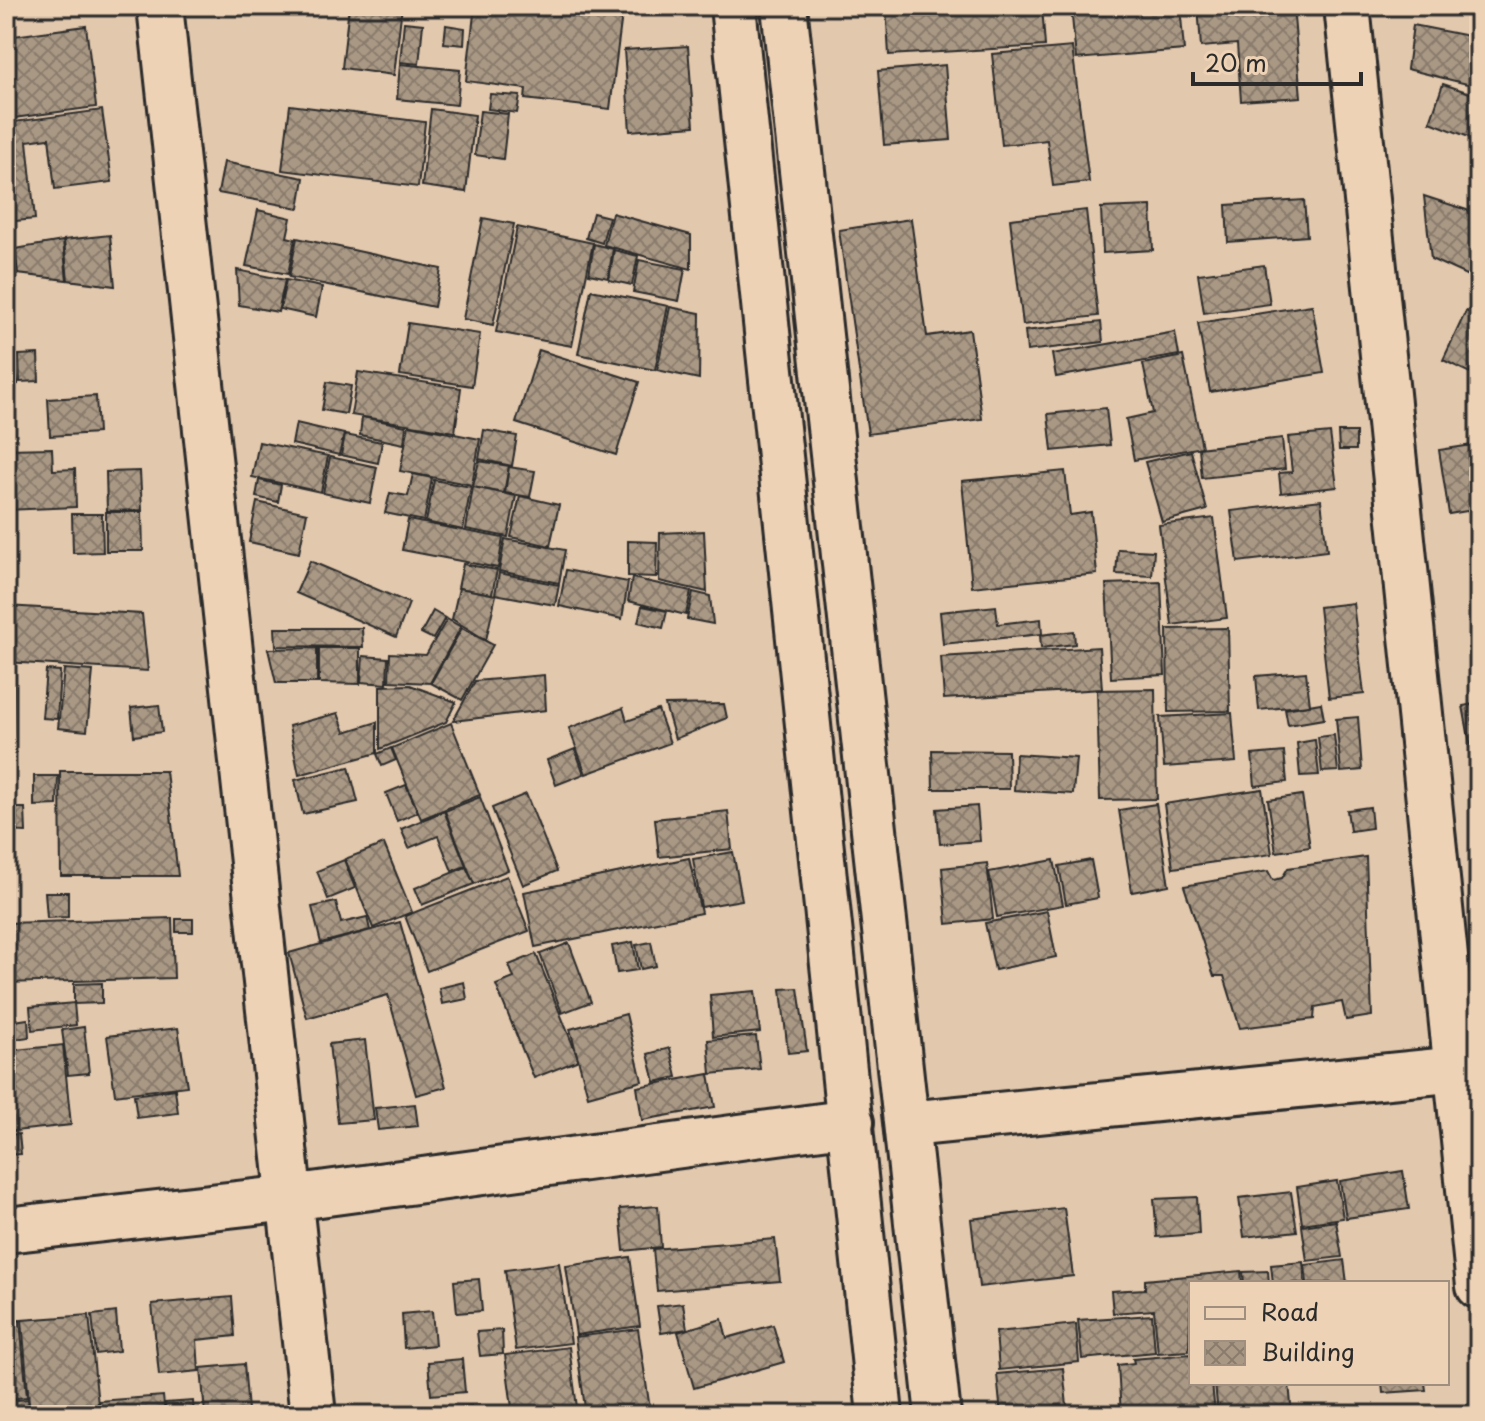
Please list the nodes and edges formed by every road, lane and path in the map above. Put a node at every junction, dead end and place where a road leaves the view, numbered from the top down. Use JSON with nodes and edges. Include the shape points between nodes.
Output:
{"nodes":[{"id":1,"x":160,"y":6,"type":"edge"},
{"id":2,"x":733,"y":6,"type":"edge"},
{"id":3,"x":784,"y":6,"type":"edge"},
{"id":4,"x":1347,"y":6,"type":"edge"},
{"id":5,"x":1468,"y":1068,"type":"edge"},
{"id":6,"x":851,"y":1122,"type":"junction"},
{"id":7,"x":908,"y":1124,"type":"junction"},
{"id":8,"x":290,"y":1198,"type":"junction"},
{"id":9,"x":6,"y":1230,"type":"edge"},
{"id":10,"x":1479,"y":1286,"type":"edge"},
{"id":11,"x":313,"y":1415,"type":"edge"},
{"id":12,"x":880,"y":1415,"type":"edge"},
{"id":13,"x":938,"y":1415,"type":"edge"}],
"edges":[{"from":1,"to":8,"type":"street"},
{"from":2,"to":6,"type":"street"},
{"from":3,"to":7,"type":"street"},
{"from":4,"to":5,"type":"street"},
{"from":5,"to":7,"type":"street"},
{"from":5,"to":10,"type":"street"},
{"from":6,"to":8,"type":"street"},
{"from":6,"to":12,"type":"street"},
{"from":7,"to":13,"type":"street"},
{"from":8,"to":9,"type":"street"},
{"from":8,"to":11,"type":"street"}]}
